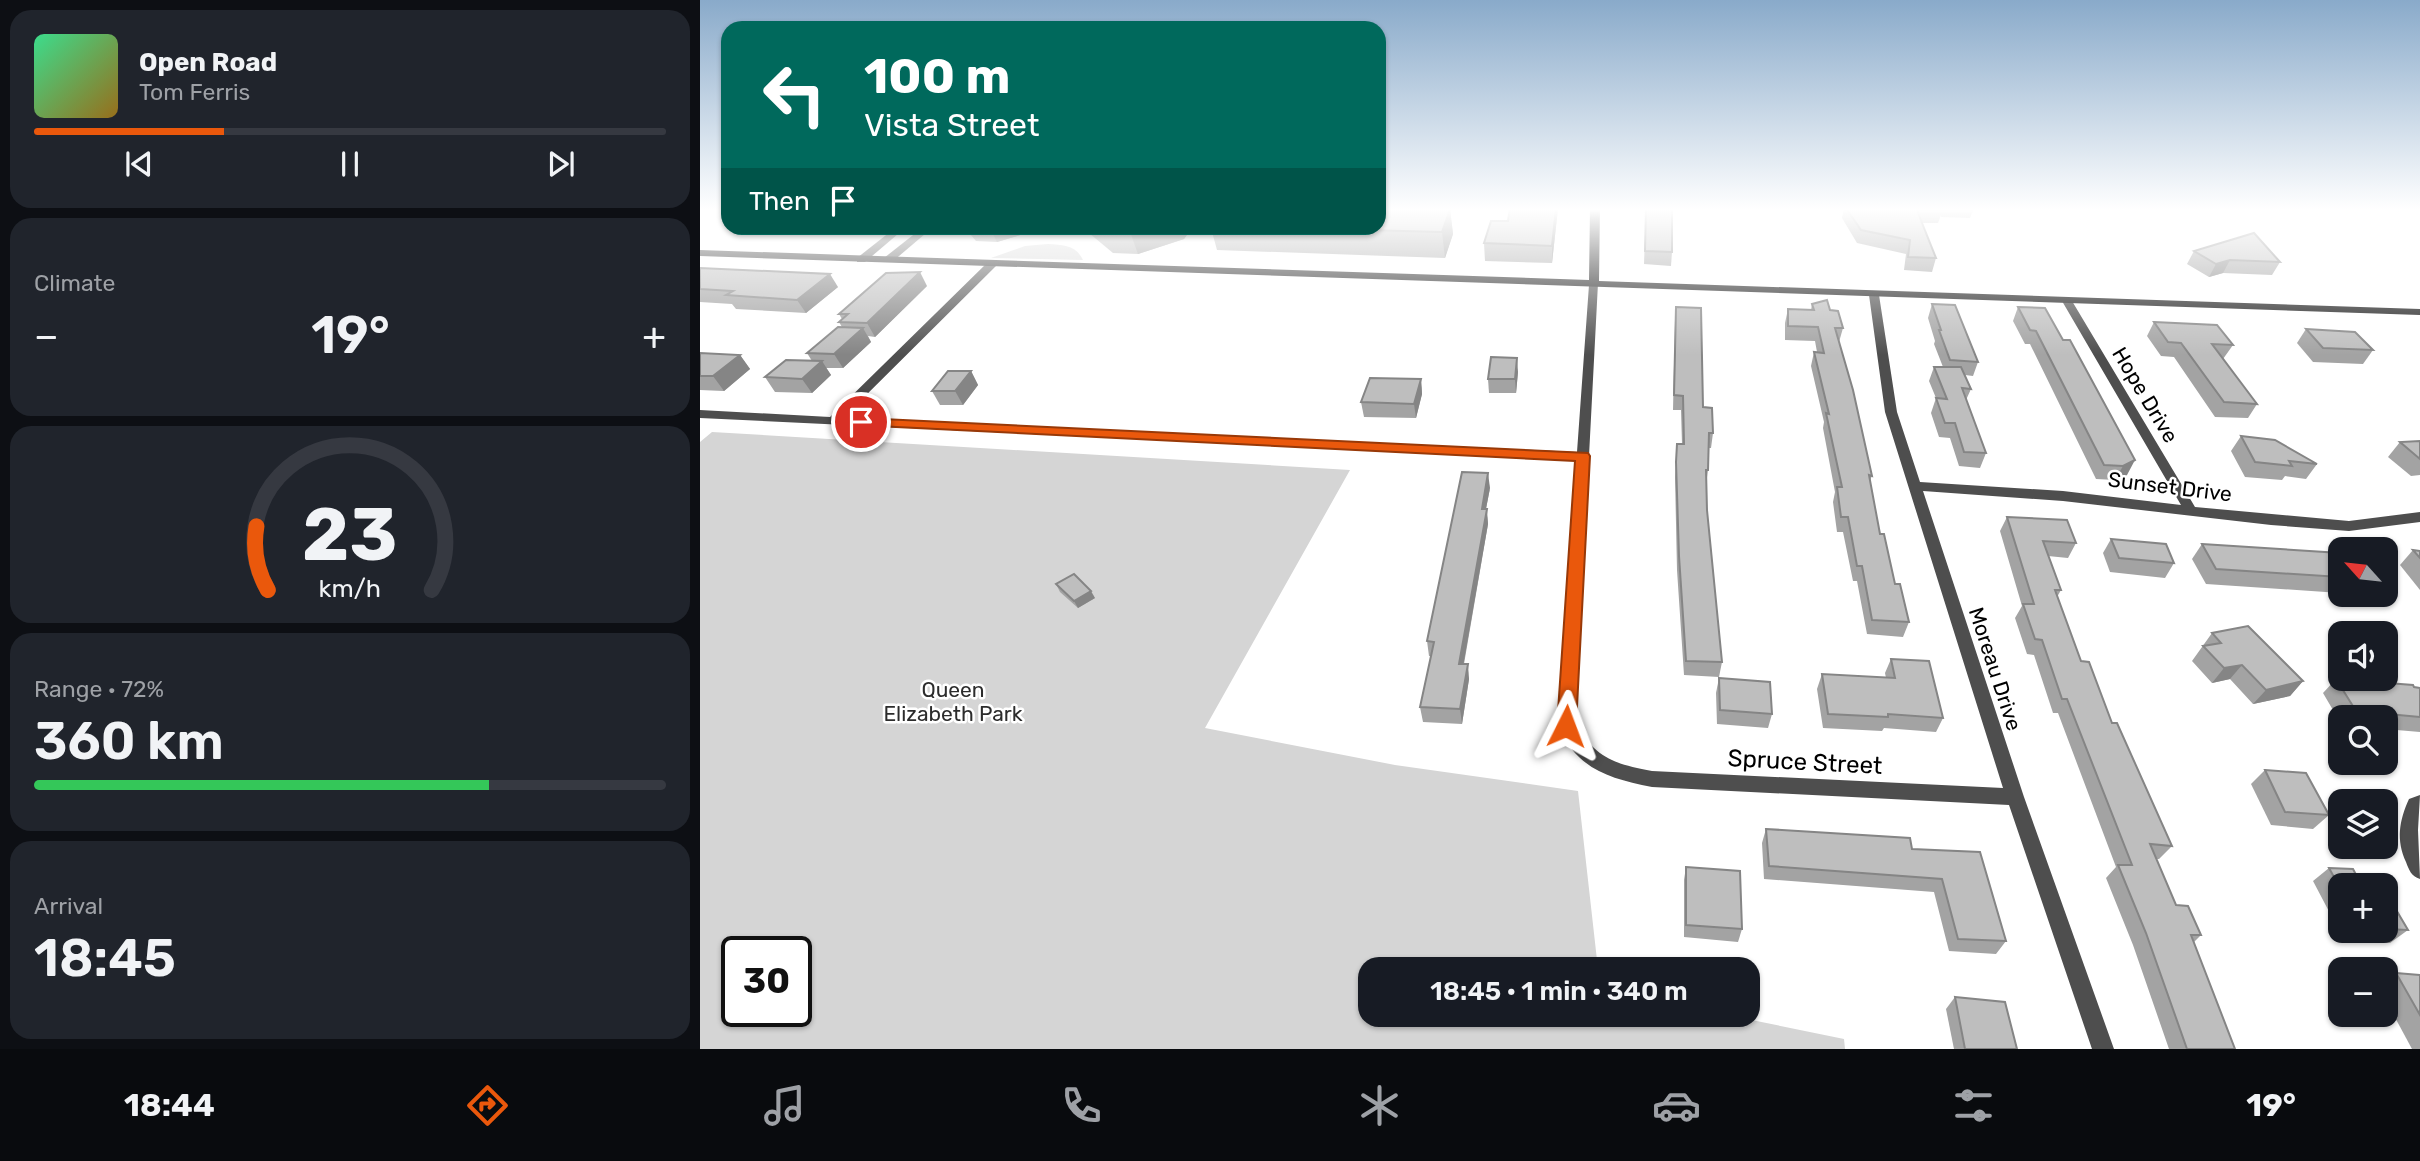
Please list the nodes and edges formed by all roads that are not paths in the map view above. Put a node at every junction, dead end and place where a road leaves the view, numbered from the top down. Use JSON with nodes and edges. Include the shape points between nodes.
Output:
{"nodes":[{"id":1,"x":791,"y":257,"type":"edge"},
{"id":2,"x":865,"y":257,"type":"edge"},
{"id":3,"x":892,"y":257,"type":"edge"},
{"id":4,"x":1594,"y":257,"type":"edge"},
{"id":5,"x":861,"y":260,"type":"junction"},
{"id":6,"x":888,"y":260,"type":"junction"},
{"id":7,"x":992,"y":264,"type":"junction"},
{"id":8,"x":1594,"y":285,"type":"junction"},
{"id":9,"x":1874,"y":295,"type":"junction"},
{"id":10,"x":2067,"y":301,"type":"junction"},
{"id":11,"x":2420,"y":312,"type":"edge"},
{"id":12,"x":700,"y":414,"type":"edge"},
{"id":13,"x":833,"y":421,"type":"junction"},
{"id":14,"x":1583,"y":456,"type":"junction"},
{"id":15,"x":1914,"y":486,"type":"junction"},
{"id":16,"x":2190,"y":509,"type":"junction"},
{"id":17,"x":2420,"y":517,"type":"edge"},
{"id":18,"x":2015,"y":797,"type":"junction"},
{"id":19,"x":2415,"y":811,"type":"edge"},
{"id":20,"x":2420,"y":870,"type":"edge"},
{"id":21,"x":2103,"y":1049,"type":"edge"}],
"edges":[{"from":1,"to":5,"type":"main road"},
{"from":2,"to":5,"type":"street"},
{"from":3,"to":6,"type":"street"},
{"from":4,"to":8,"type":"main road"},
{"from":5,"to":6,"type":"main road"},
{"from":6,"to":7,"type":"main road"},
{"from":7,"to":8,"type":"main road"},
{"from":7,"to":13,"type":"street"},
{"from":8,"to":9,"type":"main road"},
{"from":8,"to":14,"type":"street"},
{"from":9,"to":10,"type":"main road"},
{"from":9,"to":15,"type":"street","name":"Moreau Drive","via":[[1891,412]]},
{"from":10,"to":11,"type":"main road"},
{"from":10,"to":16,"type":"street","name":"Hope Drive"},
{"from":12,"to":13,"type":"street"},
{"from":13,"to":14,"type":"street"},
{"from":14,"to":18,"type":"street","name":"Spruce Street","via":[[1566,726],[1594,763],[1652,779]]},
{"from":15,"to":16,"type":"street","name":"Sunset Drive"},
{"from":15,"to":18,"type":"street","name":"Moreau Drive"},
{"from":16,"to":17,"type":"street","name":"Sunset Drive","via":[[2349,526]]},
{"from":18,"to":21,"type":"street","name":"Moreau Drive"},
{"from":19,"to":20,"type":"street","via":[[2407,837]]}]}
